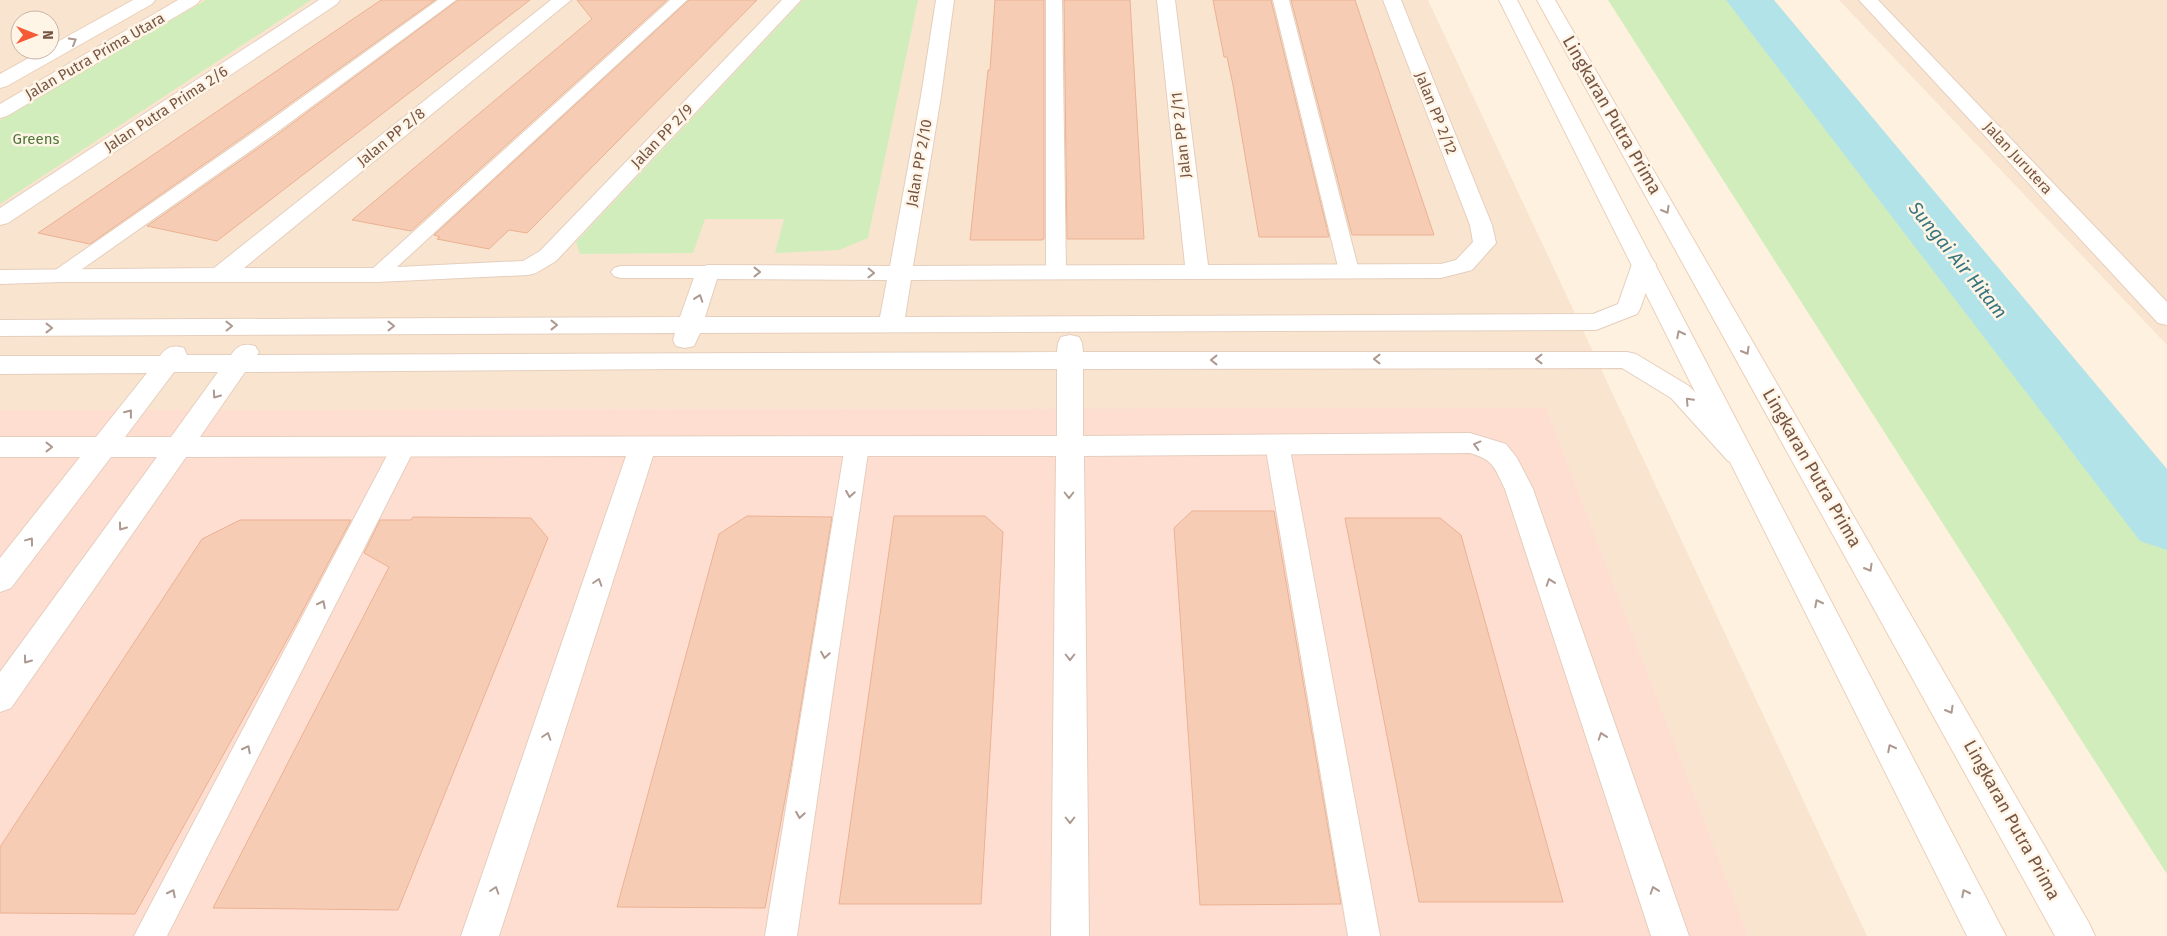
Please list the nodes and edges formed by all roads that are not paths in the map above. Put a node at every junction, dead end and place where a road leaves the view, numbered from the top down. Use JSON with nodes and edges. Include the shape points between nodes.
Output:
{"nodes":[{"id":1,"x":146,"y":0,"type":"edge"},
{"id":2,"x":191,"y":0,"type":"edge"},
{"id":3,"x":331,"y":0,"type":"edge"},
{"id":4,"x":448,"y":0,"type":"edge"},
{"id":5,"x":562,"y":0,"type":"edge"},
{"id":6,"x":679,"y":0,"type":"edge"},
{"id":7,"x":792,"y":0,"type":"edge"},
{"id":8,"x":945,"y":0,"type":"edge"},
{"id":9,"x":1054,"y":0,"type":"edge"},
{"id":10,"x":1166,"y":0,"type":"edge"},
{"id":11,"x":1281,"y":0,"type":"edge"},
{"id":12,"x":1392,"y":0,"type":"edge"},
{"id":13,"x":1508,"y":0,"type":"edge"},
{"id":14,"x":1546,"y":0,"type":"edge"},
{"id":15,"x":1868,"y":0,"type":"edge"},
{"id":16,"x":0,"y":82,"type":"edge"},
{"id":17,"x":0,"y":112,"type":"edge"},
{"id":18,"x":0,"y":218,"type":"edge"},
{"id":19,"x":1644,"y":264,"type":"junction"},
{"id":20,"x":1350,"y":270,"type":"junction"},
{"id":21,"x":1196,"y":271,"type":"junction"},
{"id":22,"x":621,"y":272,"type":"dead end"},
{"id":23,"x":708,"y":272,"type":"junction"},
{"id":24,"x":1056,"y":272,"type":"junction"},
{"id":25,"x":900,"y":273,"type":"junction"},
{"id":26,"x":61,"y":275,"type":"junction"},
{"id":27,"x":220,"y":275,"type":"junction"},
{"id":28,"x":376,"y":275,"type":"junction"},
{"id":29,"x":0,"y":277,"type":"edge"},
{"id":30,"x":2167,"y":317,"type":"edge"},
{"id":31,"x":690,"y":324,"type":"junction"},
{"id":32,"x":1071,"y":324,"type":"junction"},
{"id":33,"x":890,"y":325,"type":"junction"},
{"id":34,"x":264,"y":326,"type":"junction"},
{"id":35,"x":196,"y":327,"type":"junction"},
{"id":36,"x":0,"y":328,"type":"edge"},
{"id":37,"x":677,"y":361,"type":"junction"},
{"id":38,"x":1070,"y":361,"type":"junction"},
{"id":39,"x":168,"y":364,"type":"junction"},
{"id":40,"x":238,"y":364,"type":"junction"},
{"id":41,"x":0,"y":365,"type":"edge"},
{"id":42,"x":1277,"y":444,"type":"junction"},
{"id":43,"x":404,"y":446,"type":"junction"},
{"id":44,"x":643,"y":446,"type":"junction"},
{"id":45,"x":857,"y":446,"type":"junction"},
{"id":46,"x":1069,"y":446,"type":"junction"},
{"id":47,"x":0,"y":447,"type":"edge"},
{"id":48,"x":102,"y":447,"type":"junction"},
{"id":49,"x":179,"y":447,"type":"junction"},
{"id":50,"x":1746,"y":463,"type":"junction"},
{"id":51,"x":0,"y":580,"type":"edge"},
{"id":52,"x":0,"y":698,"type":"edge"},
{"id":53,"x":150,"y":936,"type":"edge"},
{"id":54,"x":480,"y":936,"type":"edge"},
{"id":55,"x":781,"y":936,"type":"edge"},
{"id":56,"x":1070,"y":936,"type":"edge"},
{"id":57,"x":1364,"y":936,"type":"edge"},
{"id":58,"x":1670,"y":936,"type":"edge"},
{"id":59,"x":1987,"y":936,"type":"edge"},
{"id":60,"x":2076,"y":936,"type":"edge"}],
"edges":[{"from":16,"to":1,"type":"street","name":"Jalan Putra Prima Utara","one_way":true},
{"from":2,"to":17,"type":"street","name":"Jalan Putra Prima Utara"},
{"from":3,"to":18,"type":"street","name":"Jalan Putra Prima 2/6"},
{"from":4,"to":26,"type":"lane"},
{"from":5,"to":27,"type":"street","name":"Jalan PP 2/8"},
{"from":6,"to":28,"type":"lane"},
{"from":7,"to":28,"type":"street","name":"Jalan PP 2/9","via":[[548,256],[528,268]]},
{"from":8,"to":25,"type":"street","name":"Jalan PP 2/10"},
{"from":9,"to":24,"type":"lane"},
{"from":10,"to":21,"type":"street","name":"Jalan PP 2/11"},
{"from":11,"to":20,"type":"lane"},
{"from":12,"to":20,"type":"street","name":"Jalan PP 2/12","via":[[1481,225],[1485,243],[1464,265],[1441,270]]},
{"from":13,"to":19,"type":"street","name":"Lingkaran Putra Prima"},
{"from":14,"to":60,"type":"street","name":"Lingkaran Putra Prima","one_way":true},
{"from":15,"to":30,"type":"street","name":"Jalan Jurutera"},
{"from":19,"to":32,"type":"street","via":[[1628,310],[1596,322]]},
{"from":50,"to":19,"type":"street","name":"Lingkaran Putra Prima","one_way":true},
{"from":20,"to":21,"type":"street"},
{"from":21,"to":24,"type":"street"},
{"from":22,"to":23,"type":"lane"},
{"from":23,"to":25,"type":"street","one_way":true},
{"from":31,"to":23,"type":"street","one_way":true},
{"from":24,"to":25,"type":"street"},
{"from":25,"to":33,"type":"street","name":"Jalan PP 2/10"},
{"from":26,"to":27,"type":"street"},
{"from":26,"to":29,"type":"street"},
{"from":27,"to":28,"type":"street"},
{"from":31,"to":33,"type":"street"},
{"from":34,"to":31,"type":"street","one_way":true},
{"from":31,"to":37,"type":"street"},
{"from":32,"to":33,"type":"street"},
{"from":32,"to":38,"type":"street"},
{"from":35,"to":34,"type":"street","one_way":true},
{"from":34,"to":40,"type":"street"},
{"from":36,"to":35,"type":"street","one_way":true},
{"from":35,"to":39,"type":"street"},
{"from":37,"to":38,"type":"street"},
{"from":37,"to":40,"type":"street"},
{"from":38,"to":46,"type":"street"},
{"from":50,"to":38,"type":"street","one_way":true,"via":[[1680,392],[1627,360]]},
{"from":39,"to":40,"type":"street"},
{"from":39,"to":41,"type":"street"},
{"from":48,"to":39,"type":"street","one_way":true},
{"from":40,"to":49,"type":"street","one_way":true},
{"from":42,"to":46,"type":"street"},
{"from":42,"to":57,"type":"lane"},
{"from":58,"to":42,"type":"street","one_way":true,"via":[[1519,489],[1496,451],[1470,443]]},
{"from":43,"to":44,"type":"street"},
{"from":43,"to":49,"type":"street"},
{"from":53,"to":43,"type":"lane","one_way":true},
{"from":44,"to":45,"type":"street"},
{"from":54,"to":44,"type":"street","one_way":true},
{"from":45,"to":46,"type":"street"},
{"from":45,"to":55,"type":"lane","one_way":true},
{"from":46,"to":56,"type":"street","one_way":true},
{"from":47,"to":48,"type":"street","one_way":true},
{"from":48,"to":49,"type":"street"},
{"from":51,"to":48,"type":"street","one_way":true},
{"from":49,"to":52,"type":"street","one_way":true},
{"from":59,"to":50,"type":"street","name":"Lingkaran Putra Prima","one_way":true}]}
